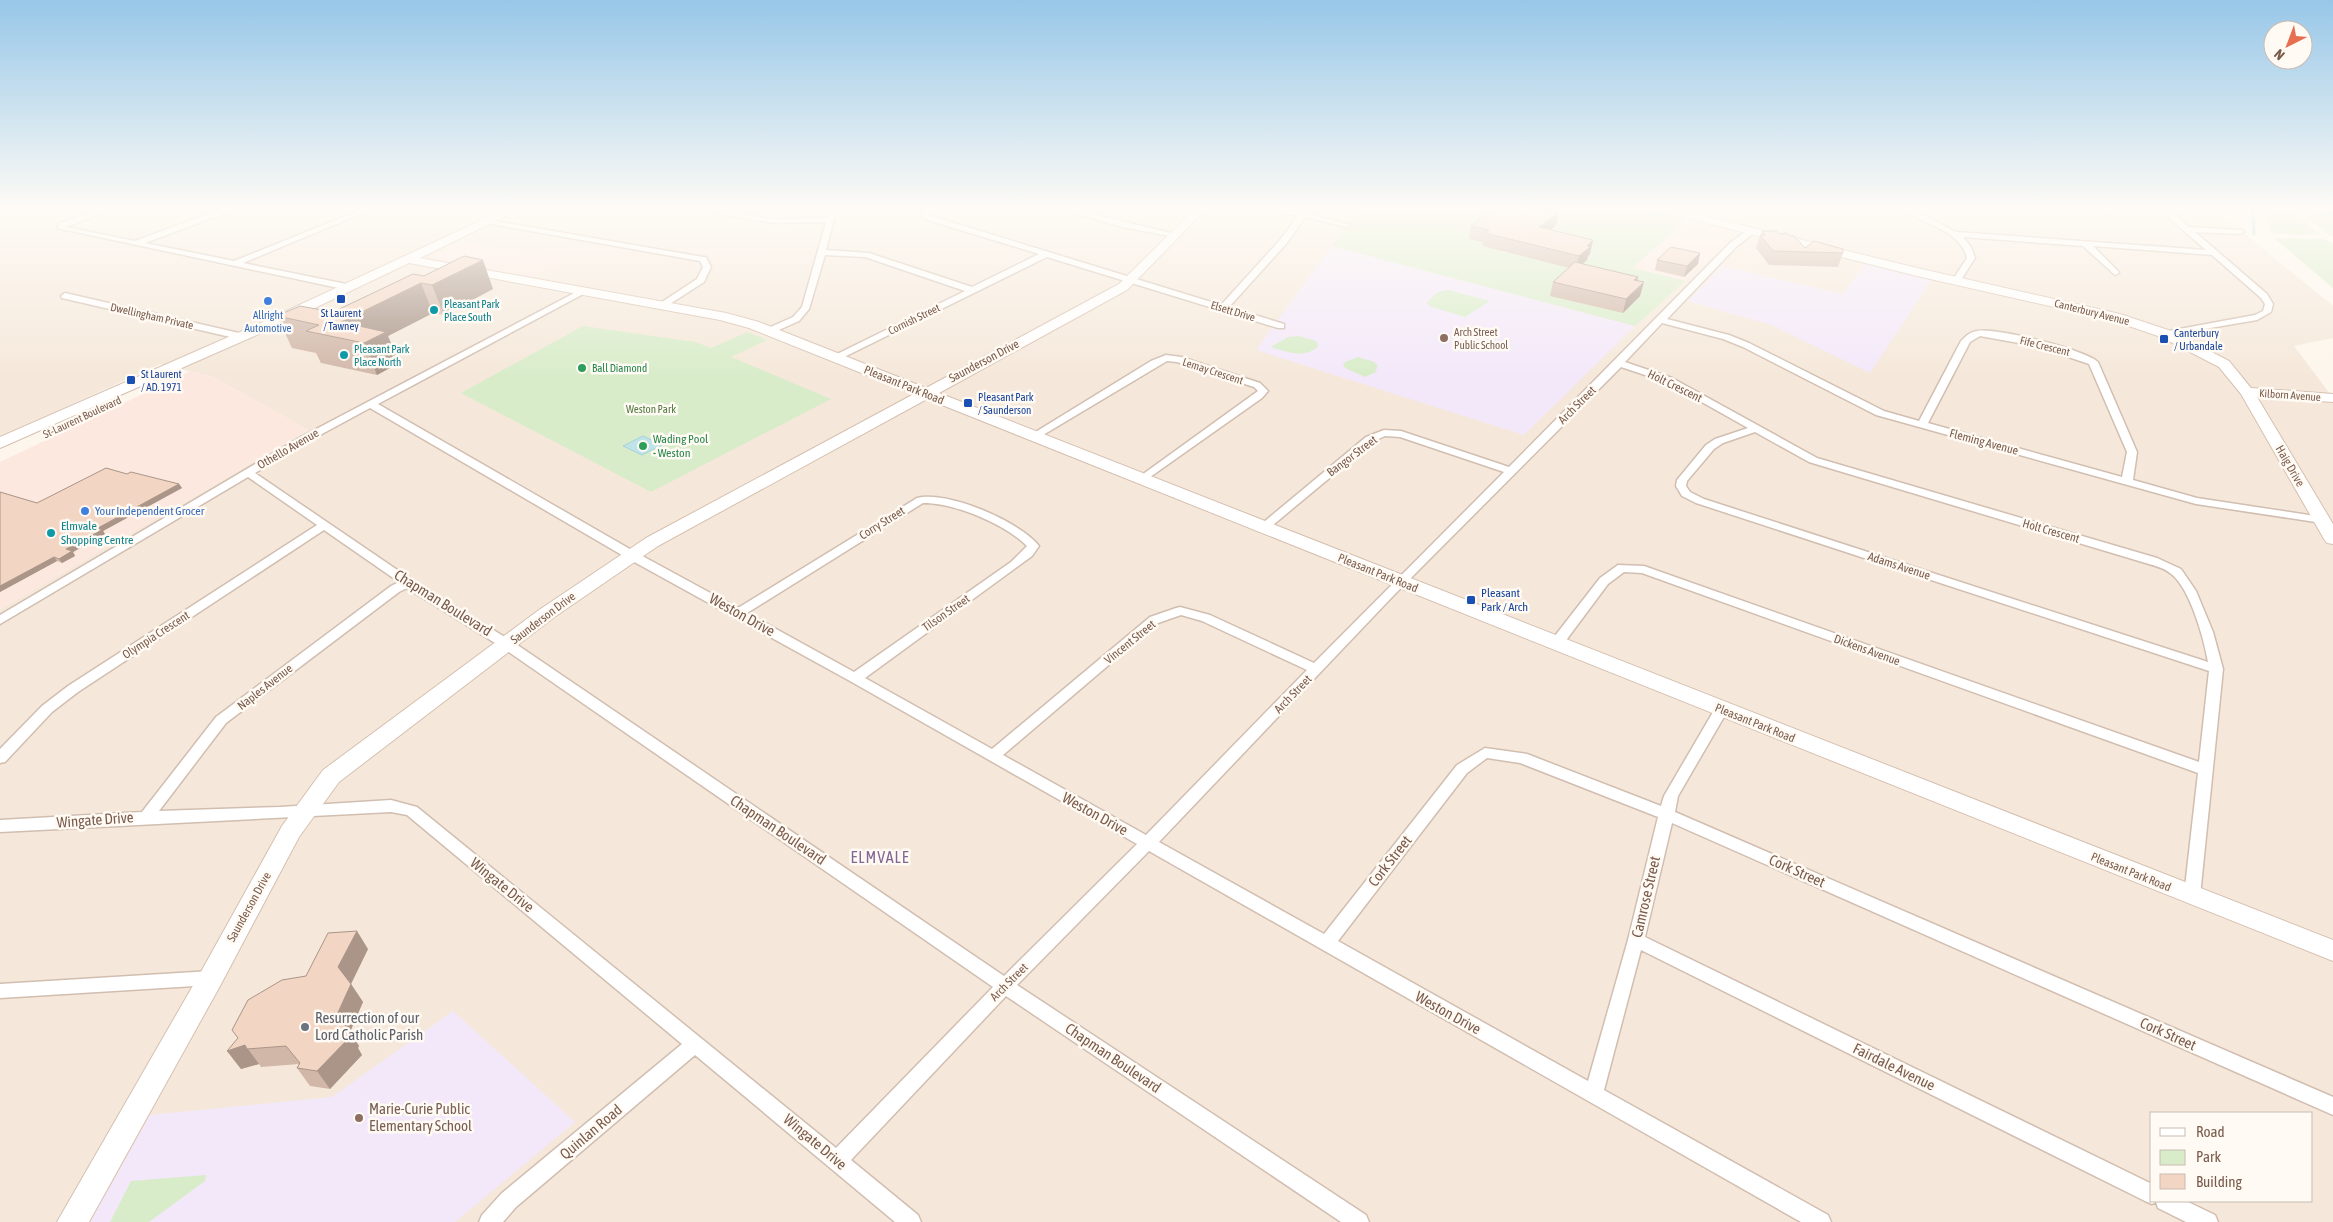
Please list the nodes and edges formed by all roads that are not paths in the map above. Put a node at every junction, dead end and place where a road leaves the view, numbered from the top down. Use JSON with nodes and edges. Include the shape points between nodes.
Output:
{"nodes":[{"id":1,"x":234,"y":264,"type":"edge"},
{"id":2,"x":396,"y":264,"type":"edge"},
{"id":3,"x":433,"y":264,"type":"edge"},
{"id":4,"x":706,"y":264,"type":"edge"},
{"id":5,"x":817,"y":264,"type":"edge"},
{"id":6,"x":896,"y":264,"type":"edge"},
{"id":7,"x":1025,"y":264,"type":"edge"},
{"id":8,"x":1079,"y":264,"type":"edge"},
{"id":9,"x":1147,"y":264,"type":"edge"},
{"id":10,"x":1264,"y":264,"type":"edge"},
{"id":11,"x":1715,"y":264,"type":"edge"},
{"id":12,"x":1887,"y":264,"type":"edge"},
{"id":13,"x":1967,"y":264,"type":"edge"},
{"id":14,"x":2106,"y":264,"type":"edge"},
{"id":15,"x":2228,"y":264,"type":"edge"},
{"id":16,"x":2115,"y":273,"type":"dead end"},
{"id":17,"x":1131,"y":280,"type":"junction"},
{"id":18,"x":1956,"y":281,"type":"junction"},
{"id":19,"x":348,"y":287,"type":"junction"},
{"id":20,"x":972,"y":290,"type":"junction"},
{"id":21,"x":583,"y":292,"type":"junction"},
{"id":22,"x":65,"y":296,"type":"dead end"},
{"id":23,"x":662,"y":306,"type":"junction"},
{"id":24,"x":1222,"y":308,"type":"junction"},
{"id":25,"x":1661,"y":320,"type":"junction"},
{"id":26,"x":270,"y":324,"type":"junction"},
{"id":27,"x":1281,"y":326,"type":"dead end"},
{"id":28,"x":769,"y":331,"type":"junction"},
{"id":29,"x":2166,"y":334,"type":"junction"},
{"id":30,"x":239,"y":336,"type":"junction"},
{"id":31,"x":836,"y":358,"type":"junction"},
{"id":32,"x":1619,"y":363,"type":"junction"},
{"id":33,"x":2248,"y":392,"type":"junction"},
{"id":34,"x":923,"y":393,"type":"junction"},
{"id":35,"x":2333,"y":398,"type":"edge"},
{"id":36,"x":103,"y":403,"type":"junction"},
{"id":37,"x":370,"y":404,"type":"junction"},
{"id":38,"x":1922,"y":425,"type":"junction"},
{"id":39,"x":1755,"y":429,"type":"junction"},
{"id":40,"x":1034,"y":436,"type":"junction"},
{"id":41,"x":0,"y":443,"type":"edge"},
{"id":42,"x":0,"y":452,"type":"edge"},
{"id":43,"x":1511,"y":471,"type":"junction"},
{"id":44,"x":247,"y":472,"type":"junction"},
{"id":45,"x":1143,"y":479,"type":"junction"},
{"id":46,"x":2127,"y":481,"type":"junction"},
{"id":47,"x":2322,"y":520,"type":"junction"},
{"id":48,"x":323,"y":526,"type":"junction"},
{"id":49,"x":1263,"y":528,"type":"junction"},
{"id":50,"x":2333,"y":539,"type":"edge"},
{"id":51,"x":1033,"y":546,"type":"joint"},
{"id":52,"x":631,"y":555,"type":"junction"},
{"id":53,"x":1401,"y":582,"type":"junction"},
{"id":54,"x":408,"y":583,"type":"junction"},
{"id":55,"x":739,"y":613,"type":"junction"},
{"id":56,"x":0,"y":620,"type":"edge"},
{"id":57,"x":1556,"y":644,"type":"junction"},
{"id":58,"x":508,"y":645,"type":"junction"},
{"id":59,"x":1317,"y":669,"type":"junction"},
{"id":60,"x":2216,"y":669,"type":"junction"},
{"id":61,"x":855,"y":678,"type":"junction"},
{"id":62,"x":1721,"y":710,"type":"junction"},
{"id":63,"x":993,"y":756,"type":"junction"},
{"id":64,"x":0,"y":758,"type":"edge"},
{"id":65,"x":2206,"y":770,"type":"junction"},
{"id":66,"x":305,"y":812,"type":"junction"},
{"id":67,"x":1665,"y":814,"type":"junction"},
{"id":68,"x":146,"y":817,"type":"junction"},
{"id":69,"x":0,"y":826,"type":"edge"},
{"id":70,"x":1148,"y":843,"type":"junction"},
{"id":71,"x":2192,"y":896,"type":"junction"},
{"id":72,"x":1636,"y":940,"type":"junction"},
{"id":73,"x":1326,"y":944,"type":"junction"},
{"id":74,"x":2333,"y":951,"type":"edge"},
{"id":75,"x":211,"y":978,"type":"junction"},
{"id":76,"x":1005,"y":986,"type":"junction"},
{"id":77,"x":0,"y":991,"type":"edge"},
{"id":78,"x":696,"y":1044,"type":"junction"},
{"id":79,"x":1593,"y":1094,"type":"junction"},
{"id":80,"x":2333,"y":1106,"type":"edge"},
{"id":81,"x":837,"y":1161,"type":"junction"},
{"id":82,"x":2150,"y":1193,"type":"edge"},
{"id":83,"x":2167,"y":1202,"type":"edge"},
{"id":84,"x":72,"y":1222,"type":"edge"},
{"id":85,"x":489,"y":1222,"type":"edge"},
{"id":86,"x":911,"y":1222,"type":"edge"},
{"id":87,"x":1358,"y":1222,"type":"edge"},
{"id":88,"x":1821,"y":1222,"type":"edge"},
{"id":89,"x":2208,"y":1222,"type":"edge"}],
"edges":[{"from":1,"to":19,"type":"street"},
{"from":2,"to":19,"type":"street","name":"St-Laurent Boulevard"},
{"from":3,"to":21,"type":"street","name":"Pleasant Park Road"},
{"from":4,"to":23,"type":"street","via":[[701,280]]},
{"from":5,"to":28,"type":"street","via":[[802,314]]},
{"from":6,"to":20,"type":"street"},
{"from":7,"to":20,"type":"street","name":"Cornish Street"},
{"from":8,"to":17,"type":"street","name":"Elsett Drive"},
{"from":9,"to":17,"type":"street","name":"Saunderson Drive"},
{"from":10,"to":24,"type":"street"},
{"from":11,"to":25,"type":"street","name":"Arch Street"},
{"from":12,"to":18,"type":"street","name":"Canterbury Avenue"},
{"from":13,"to":18,"type":"street"},
{"from":14,"to":16,"type":"street"},
{"from":15,"to":29,"type":"street","via":[[2264,296],[2269,304],[2267,312],[2258,317]]},
{"from":17,"to":24,"type":"street","name":"Elsett Drive"},
{"from":17,"to":34,"type":"street","name":"Saunderson Drive"},
{"from":18,"to":29,"type":"street","name":"Canterbury Avenue","via":[[2115,317]]},
{"from":19,"to":26,"type":"street","name":"St-Laurent Boulevard"},
{"from":20,"to":31,"type":"street","name":"Cornish Street"},
{"from":21,"to":23,"type":"street","name":"Pleasant Park Road"},
{"from":21,"to":37,"type":"street","name":"Othello Avenue"},
{"from":22,"to":30,"type":"street","name":"Dwellingham Private"},
{"from":23,"to":28,"type":"street","name":"Pleasant Park Road","via":[[721,316]]},
{"from":24,"to":27,"type":"street","name":"Elsett Drive"},
{"from":25,"to":32,"type":"street","name":"Arch Street"},
{"from":25,"to":38,"type":"street","name":"Fleming Avenue","via":[[1726,336],[1880,413]]},
{"from":26,"to":30,"type":"street","name":"St-Laurent Boulevard"},
{"from":26,"to":36,"type":"street","name":"St-Laurent Boulevard","via":[[250,338]]},
{"from":28,"to":31,"type":"street","name":"Pleasant Park Road"},
{"from":29,"to":33,"type":"street","name":"Canterbury Avenue","via":[[2224,364]]},
{"from":30,"to":36,"type":"street","name":"St-Laurent Boulevard"},
{"from":31,"to":34,"type":"street","name":"Pleasant Park Road"},
{"from":32,"to":39,"type":"street","name":"Holt Crescent","via":[[1669,380]]},
{"from":32,"to":43,"type":"street","name":"Arch Street"},
{"from":33,"to":35,"type":"street","name":"Kilborn Avenue"},
{"from":33,"to":47,"type":"street","name":"Haig Drive"},
{"from":34,"to":40,"type":"street","name":"Pleasant Park Road"},
{"from":34,"to":52,"type":"street","name":"Saunderson Drive"},
{"from":36,"to":41,"type":"street","name":"St-Laurent Boulevard"},
{"from":36,"to":42,"type":"street","name":"St-Laurent Boulevard"},
{"from":37,"to":44,"type":"street","name":"Othello Avenue"},
{"from":37,"to":52,"type":"street","name":"Weston Drive"},
{"from":38,"to":46,"type":"street","name":"Fleming Avenue"},
{"from":38,"to":46,"type":"street","name":"Fife Crescent","via":[[1966,341],[1973,334],[1982,332],[2070,352],[2093,362],[2097,371],[2132,452]]},
{"from":39,"to":60,"type":"street","name":"Holt Crescent","via":[[1813,460],[2152,561],[2176,571],[2190,588]]},
{"from":39,"to":60,"type":"street","name":"Adams Avenue","via":[[1719,440],[1710,447],[1682,480],[1681,486],[1686,494],[1700,502]]},
{"from":40,"to":45,"type":"street","name":"Pleasant Park Road"},
{"from":40,"to":45,"type":"street","name":"Lemay Crescent","via":[[1154,362],[1166,358],[1257,385],[1263,390],[1260,396]]},
{"from":43,"to":49,"type":"street","name":"Bangor Street","via":[[1401,434],[1384,433],[1370,439]]},
{"from":43,"to":53,"type":"street","name":"Arch Street"},
{"from":44,"to":48,"type":"street","name":"Chapman Boulevard"},
{"from":44,"to":56,"type":"street","name":"Othello Avenue"},
{"from":45,"to":49,"type":"street","name":"Pleasant Park Road"},
{"from":46,"to":47,"type":"street","name":"Fleming Avenue","via":[[2196,501]]},
{"from":47,"to":50,"type":"street","name":"Haig Drive"},
{"from":48,"to":54,"type":"street","name":"Chapman Boulevard"},
{"from":48,"to":64,"type":"street","name":"Olympia Crescent","via":[[73,689],[47,709]]},
{"from":49,"to":53,"type":"street","name":"Pleasant Park Road"},
{"from":51,"to":55,"type":"street","name":"Corry Street","via":[[1021,534],[949,502],[921,500]]},
{"from":51,"to":61,"type":"street","name":"Tilson Street","via":[[1015,564]]},
{"from":52,"to":55,"type":"street","name":"Weston Drive"},
{"from":52,"to":58,"type":"street","name":"Saunderson Drive","via":[[546,614]]},
{"from":53,"to":57,"type":"street","name":"Pleasant Park Road"},
{"from":53,"to":59,"type":"street","name":"Arch Street"},
{"from":54,"to":58,"type":"street","name":"Chapman Boulevard"},
{"from":54,"to":68,"type":"street","name":"Naples Avenue","via":[[221,720]]},
{"from":55,"to":61,"type":"street","name":"Weston Drive"},
{"from":57,"to":62,"type":"street","name":"Pleasant Park Road"},
{"from":57,"to":65,"type":"street","name":"Dickens Avenue","via":[[1604,581],[1622,568],[1644,570]]},
{"from":58,"to":66,"type":"street","name":"Saunderson Drive","via":[[331,776]]},
{"from":58,"to":76,"type":"street","name":"Chapman Boulevard"},
{"from":59,"to":63,"type":"street","name":"Vincent Street","via":[[1206,618],[1180,611],[1154,620]]},
{"from":59,"to":70,"type":"street","name":"Arch Street"},
{"from":60,"to":65,"type":"street","name":"Holt Crescent"},
{"from":61,"to":63,"type":"street","name":"Weston Drive"},
{"from":62,"to":67,"type":"street","name":"Camrose Street","via":[[1671,796]]},
{"from":62,"to":71,"type":"street","name":"Pleasant Park Road"},
{"from":63,"to":70,"type":"street","name":"Weston Drive"},
{"from":65,"to":71,"type":"street","name":"Holt Crescent"},
{"from":66,"to":68,"type":"street","name":"Wingate Drive"},
{"from":66,"to":75,"type":"street","name":"Saunderson Drive","via":[[290,832]]},
{"from":66,"to":78,"type":"street","name":"Wingate Drive","via":[[391,806],[412,811]]},
{"from":67,"to":72,"type":"street","name":"Camrose Street"},
{"from":67,"to":73,"type":"street","name":"Cork Street","via":[[1522,758],[1485,753],[1462,769]]},
{"from":67,"to":80,"type":"street","name":"Cork Street"},
{"from":68,"to":69,"type":"street","name":"Wingate Drive"},
{"from":70,"to":73,"type":"street","name":"Weston Drive"},
{"from":70,"to":76,"type":"street","name":"Arch Street"},
{"from":71,"to":74,"type":"street","name":"Pleasant Park Road"},
{"from":72,"to":79,"type":"street","name":"Camrose Street"},
{"from":72,"to":82,"type":"street","name":"Fairdale Avenue"},
{"from":73,"to":79,"type":"street","name":"Weston Drive"},
{"from":75,"to":77,"type":"street"},
{"from":75,"to":84,"type":"street","name":"Saunderson Drive"},
{"from":76,"to":81,"type":"street","name":"Arch Street"},
{"from":76,"to":87,"type":"street","name":"Chapman Boulevard"},
{"from":78,"to":81,"type":"street","name":"Wingate Drive"},
{"from":78,"to":85,"type":"street","name":"Quinlan Road","via":[[509,1200]]},
{"from":79,"to":88,"type":"street","name":"Weston Drive"},
{"from":81,"to":86,"type":"street","name":"Wingate Drive"},
{"from":83,"to":89,"type":"street"}]}
